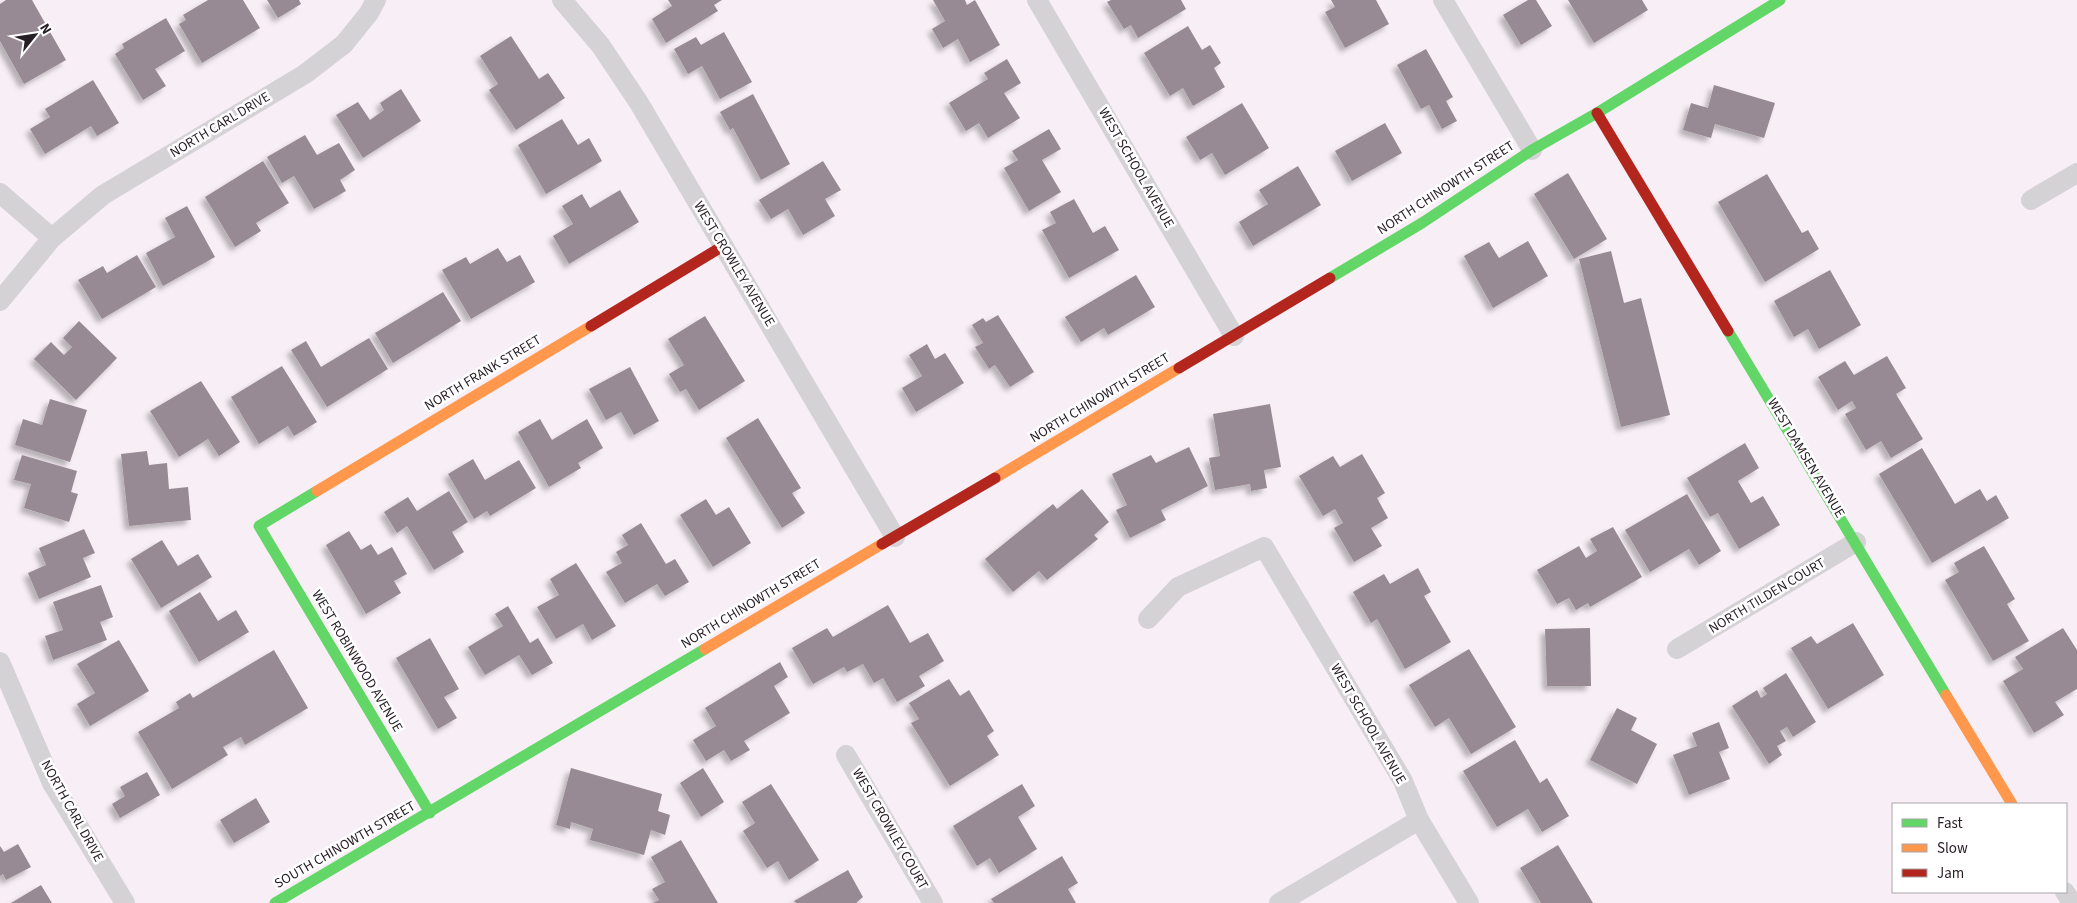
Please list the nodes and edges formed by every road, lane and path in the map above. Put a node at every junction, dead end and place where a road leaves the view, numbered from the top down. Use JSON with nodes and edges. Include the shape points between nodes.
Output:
{"nodes":[{"id":1,"x":376,"y":0,"type":"edge"},
{"id":2,"x":562,"y":0,"type":"edge"},
{"id":3,"x":1037,"y":0,"type":"edge"},
{"id":4,"x":1443,"y":0,"type":"edge"},
{"id":5,"x":1780,"y":0,"type":"edge"},
{"id":6,"x":1597,"y":113,"type":"junction"},
{"id":7,"x":1532,"y":150,"type":"junction"},
{"id":8,"x":2077,"y":173,"type":"edge"},
{"id":9,"x":0,"y":193,"type":"edge"},
{"id":10,"x":2031,"y":200,"type":"dead end"},
{"id":11,"x":52,"y":238,"type":"junction"},
{"id":12,"x":724,"y":246,"type":"junction"},
{"id":13,"x":0,"y":302,"type":"edge"},
{"id":14,"x":1234,"y":336,"type":"junction"},
{"id":15,"x":259,"y":526,"type":"joint"},
{"id":16,"x":896,"y":536,"type":"junction"},
{"id":17,"x":1856,"y":542,"type":"junction"},
{"id":18,"x":1148,"y":619,"type":"dead end"},
{"id":19,"x":1677,"y":649,"type":"dead end"},
{"id":20,"x":0,"y":662,"type":"edge"},
{"id":21,"x":846,"y":756,"type":"dead end"},
{"id":22,"x":2011,"y":803,"type":"edge"},
{"id":23,"x":430,"y":812,"type":"junction"},
{"id":24,"x":1419,"y":820,"type":"junction"},
{"id":25,"x":125,"y":903,"type":"edge"},
{"id":26,"x":275,"y":903,"type":"edge"},
{"id":27,"x":933,"y":903,"type":"edge"},
{"id":28,"x":1279,"y":903,"type":"edge"},
{"id":29,"x":1469,"y":903,"type":"edge"}],
"edges":[{"from":1,"to":11,"type":"street","name":"NORTH CARL DRIVE","via":[[344,44],[305,74],[103,195]]},
{"from":2,"to":12,"type":"street","name":"WEST CROWLEY AVENUE","via":[[601,46],[639,103]]},
{"from":3,"to":14,"type":"street","name":"WEST SCHOOL AVENUE"},
{"from":4,"to":7,"type":"street"},
{"from":5,"to":6,"type":"street","name":"NORTH CHINOWTH STREET"},
{"from":6,"to":7,"type":"street","name":"NORTH CHINOWTH STREET"},
{"from":6,"to":17,"type":"street","name":"WEST DAMSEN AVENUE"},
{"from":7,"to":14,"type":"street","name":"NORTH CHINOWTH STREET","via":[[1422,223]]},
{"from":8,"to":10,"type":"street"},
{"from":9,"to":11,"type":"street"},
{"from":11,"to":13,"type":"street","name":"NORTH CARL DRIVE"},
{"from":12,"to":15,"type":"street","name":"NORTH FRANK STREET"},
{"from":12,"to":16,"type":"street","name":"WEST CROWLEY AVENUE"},
{"from":14,"to":16,"type":"street","name":"NORTH CHINOWTH STREET"},
{"from":15,"to":23,"type":"street","name":"WEST ROBINWOOD AVENUE"},
{"from":16,"to":23,"type":"street","name":"NORTH CHINOWTH STREET"},
{"from":17,"to":19,"type":"street","name":"NORTH TILDEN COURT"},
{"from":17,"to":22,"type":"street","name":"WEST DAMSEN AVENUE"},
{"from":18,"to":24,"type":"street","name":"WEST SCHOOL AVENUE","via":[[1178,587],[1264,547],[1403,781]]},
{"from":20,"to":25,"type":"street","name":"NORTH CARL DRIVE","via":[[52,783]]},
{"from":21,"to":27,"type":"street","name":"WEST CROWLEY COURT"},
{"from":23,"to":26,"type":"street","name":"SOUTH CHINOWTH STREET"},
{"from":24,"to":28,"type":"street"},
{"from":24,"to":29,"type":"street","name":"WEST SCHOOL AVENUE"}]}
